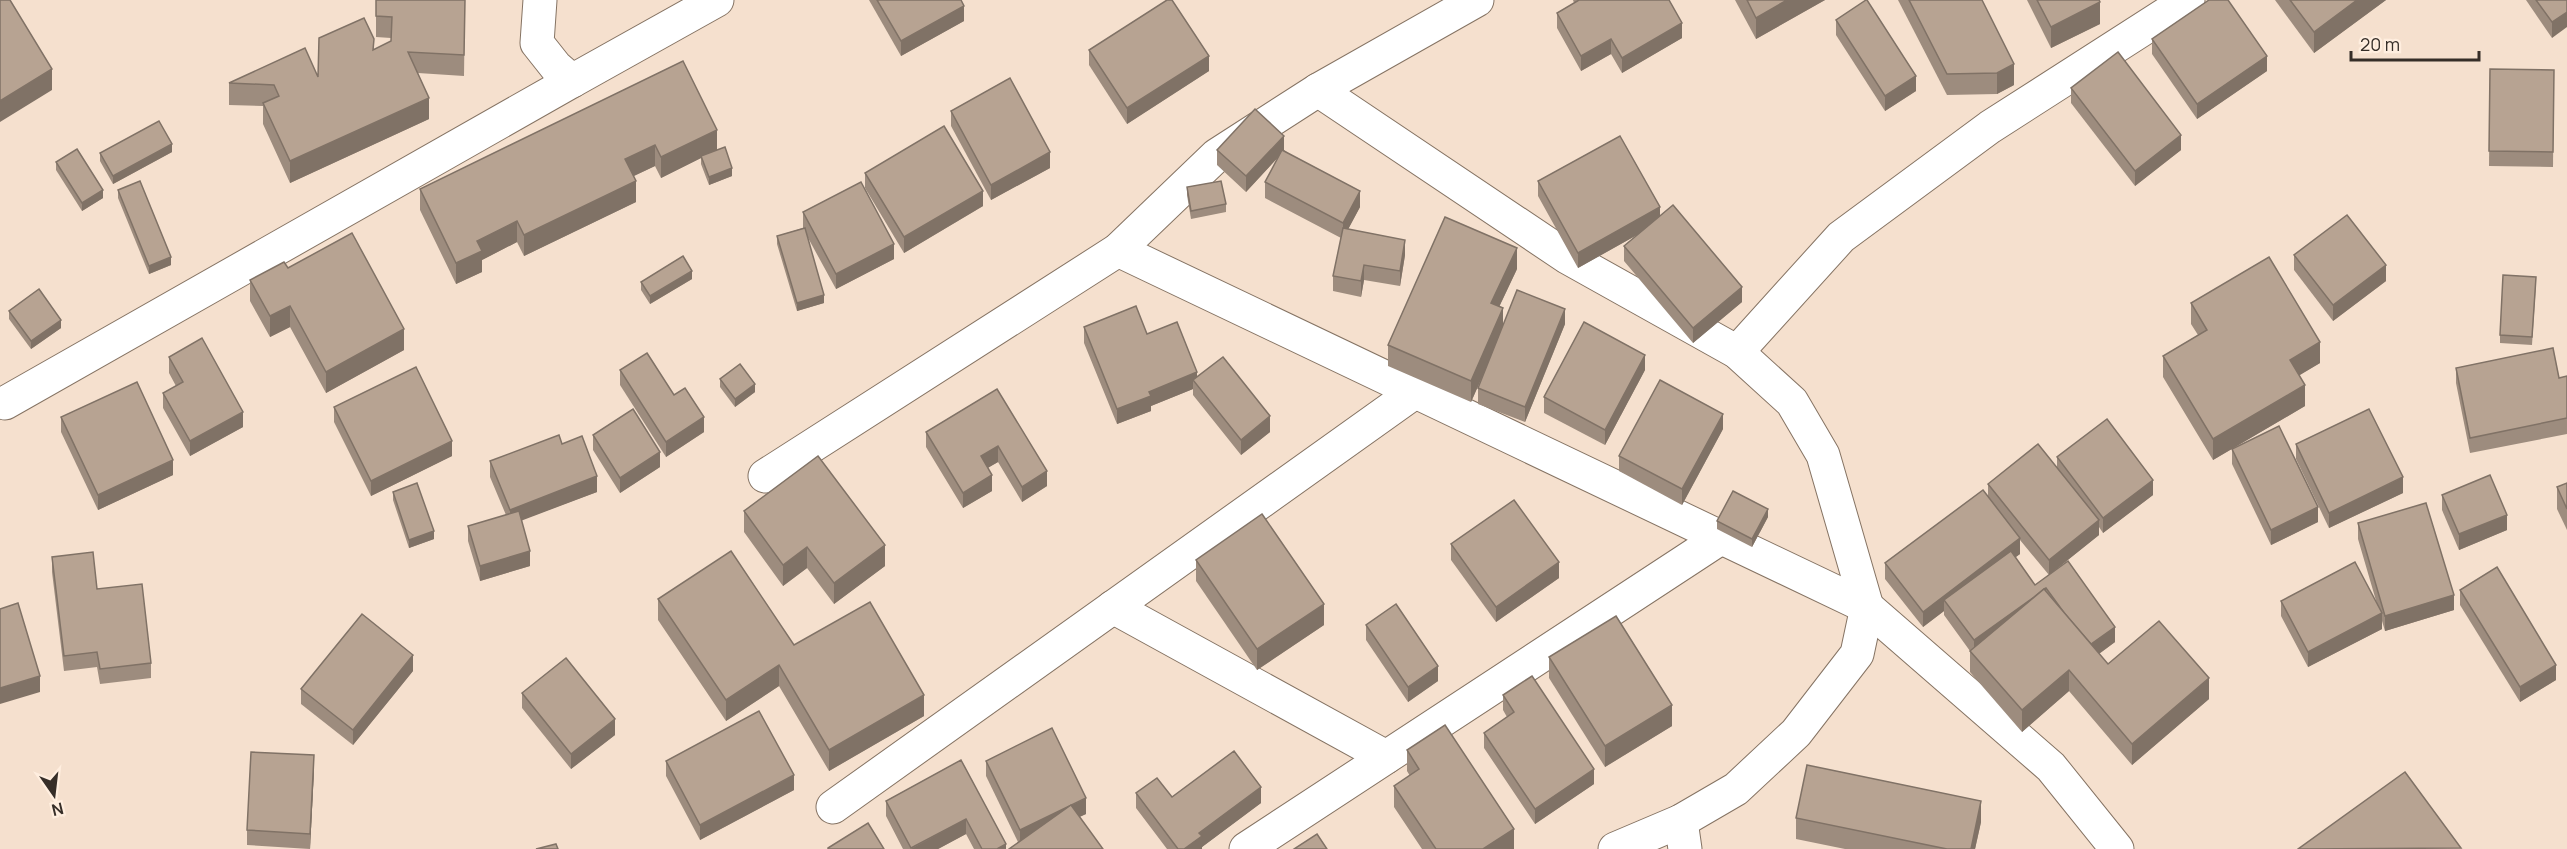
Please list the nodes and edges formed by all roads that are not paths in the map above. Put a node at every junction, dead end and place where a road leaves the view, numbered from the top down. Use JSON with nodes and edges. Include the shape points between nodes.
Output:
{"nodes":[{"id":1,"x":540,"y":0,"type":"edge"},
{"id":2,"x":717,"y":0,"type":"edge"},
{"id":3,"x":1477,"y":0,"type":"edge"},
{"id":4,"x":2188,"y":0,"type":"edge"},
{"id":5,"x":572,"y":81,"type":"junction"},
{"id":6,"x":1318,"y":90,"type":"junction"},
{"id":7,"x":1118,"y":250,"type":"junction"},
{"id":8,"x":1737,"y":352,"type":"junction"},
{"id":9,"x":1416,"y":392,"type":"junction"},
{"id":10,"x":5,"y":403,"type":"dead end"},
{"id":11,"x":765,"y":476,"type":"dead end"},
{"id":12,"x":1722,"y":537,"type":"junction"},
{"id":13,"x":1867,"y":607,"type":"junction"},
{"id":14,"x":1113,"y":608,"type":"junction"},
{"id":15,"x":1386,"y":757,"type":"junction"},
{"id":16,"x":833,"y":807,"type":"dead end"},
{"id":17,"x":1683,"y":835,"type":"edge"},
{"id":18,"x":1246,"y":849,"type":"edge"},
{"id":19,"x":1615,"y":849,"type":"edge"},
{"id":20,"x":2117,"y":849,"type":"edge"}],
"edges":[{"from":1,"to":5,"type":"street","via":[[537,43]]},
{"from":2,"to":5,"type":"street"},
{"from":3,"to":6,"type":"street"},
{"from":4,"to":8,"type":"street","via":[[1990,127],[1841,237]]},
{"from":5,"to":10,"type":"street"},
{"from":6,"to":7,"type":"street","via":[[1216,155]]},
{"from":6,"to":8,"type":"street","via":[[1567,257]]},
{"from":7,"to":9,"type":"street"},
{"from":7,"to":11,"type":"street"},
{"from":8,"to":13,"type":"street","via":[[1792,402],[1823,455]]},
{"from":9,"to":12,"type":"street"},
{"from":9,"to":14,"type":"street"},
{"from":12,"to":13,"type":"street"},
{"from":12,"to":15,"type":"street"},
{"from":13,"to":17,"type":"street","via":[[1857,654],[1796,733]]},
{"from":13,"to":20,"type":"street","via":[[2051,767]]},
{"from":14,"to":15,"type":"street"},
{"from":14,"to":16,"type":"street"},
{"from":15,"to":18,"type":"street"},
{"from":17,"to":19,"type":"street"}]}
